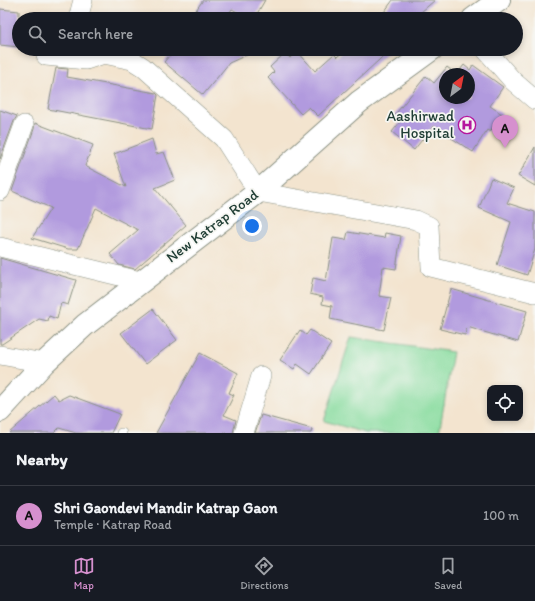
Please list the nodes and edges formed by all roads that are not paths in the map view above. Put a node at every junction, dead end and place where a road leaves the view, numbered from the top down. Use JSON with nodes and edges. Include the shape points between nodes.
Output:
{"nodes":[{"id":1,"x":83,"y":0,"type":"edge"},
{"id":2,"x":495,"y":5,"type":"edge"},
{"id":3,"x":80,"y":12,"type":"edge"},
{"id":4,"x":484,"y":12,"type":"edge"},
{"id":5,"x":46,"y":56,"type":"dead end"},
{"id":6,"x":94,"y":56,"type":"edge"},
{"id":7,"x":116,"y":56,"type":"edge"},
{"id":8,"x":422,"y":56,"type":"edge"},
{"id":9,"x":491,"y":56,"type":"edge"},
{"id":10,"x":535,"y":100,"type":"edge"},
{"id":11,"x":24,"y":125,"type":"dead end"},
{"id":12,"x":0,"y":191,"type":"edge"},
{"id":13,"x":258,"y":192,"type":"junction"},
{"id":14,"x":0,"y":247,"type":"edge"},
{"id":15,"x":140,"y":281,"type":"junction"},
{"id":16,"x":535,"y":293,"type":"edge"},
{"id":17,"x":0,"y":355,"type":"edge"},
{"id":18,"x":44,"y":363,"type":"junction"},
{"id":19,"x":261,"y":376,"type":"dead end"},
{"id":20,"x":0,"y":411,"type":"edge"},
{"id":21,"x":244,"y":433,"type":"edge"}],
"edges":[{"from":1,"to":3,"type":"street"},
{"from":2,"to":4,"type":"street"},
{"from":5,"to":6,"type":"street","via":[[86,60]]},
{"from":7,"to":13,"type":"street","via":[[132,60],[143,67],[224,139]]},
{"from":8,"to":13,"type":"street","name":"New Katrap Road","via":[[359,102]]},
{"from":9,"to":10,"type":"street","via":[[513,81]]},
{"from":11,"to":12,"type":"street"},
{"from":13,"to":15,"type":"street","name":"New Katrap Road"},
{"from":13,"to":16,"type":"street","via":[[416,220],[429,226],[431,268]]},
{"from":14,"to":15,"type":"street"},
{"from":15,"to":18,"type":"street","name":"New Katrap Road","via":[[85,325]]},
{"from":17,"to":18,"type":"street"},
{"from":18,"to":20,"type":"street","name":"New Katrap Road"},
{"from":19,"to":21,"type":"street"}]}
